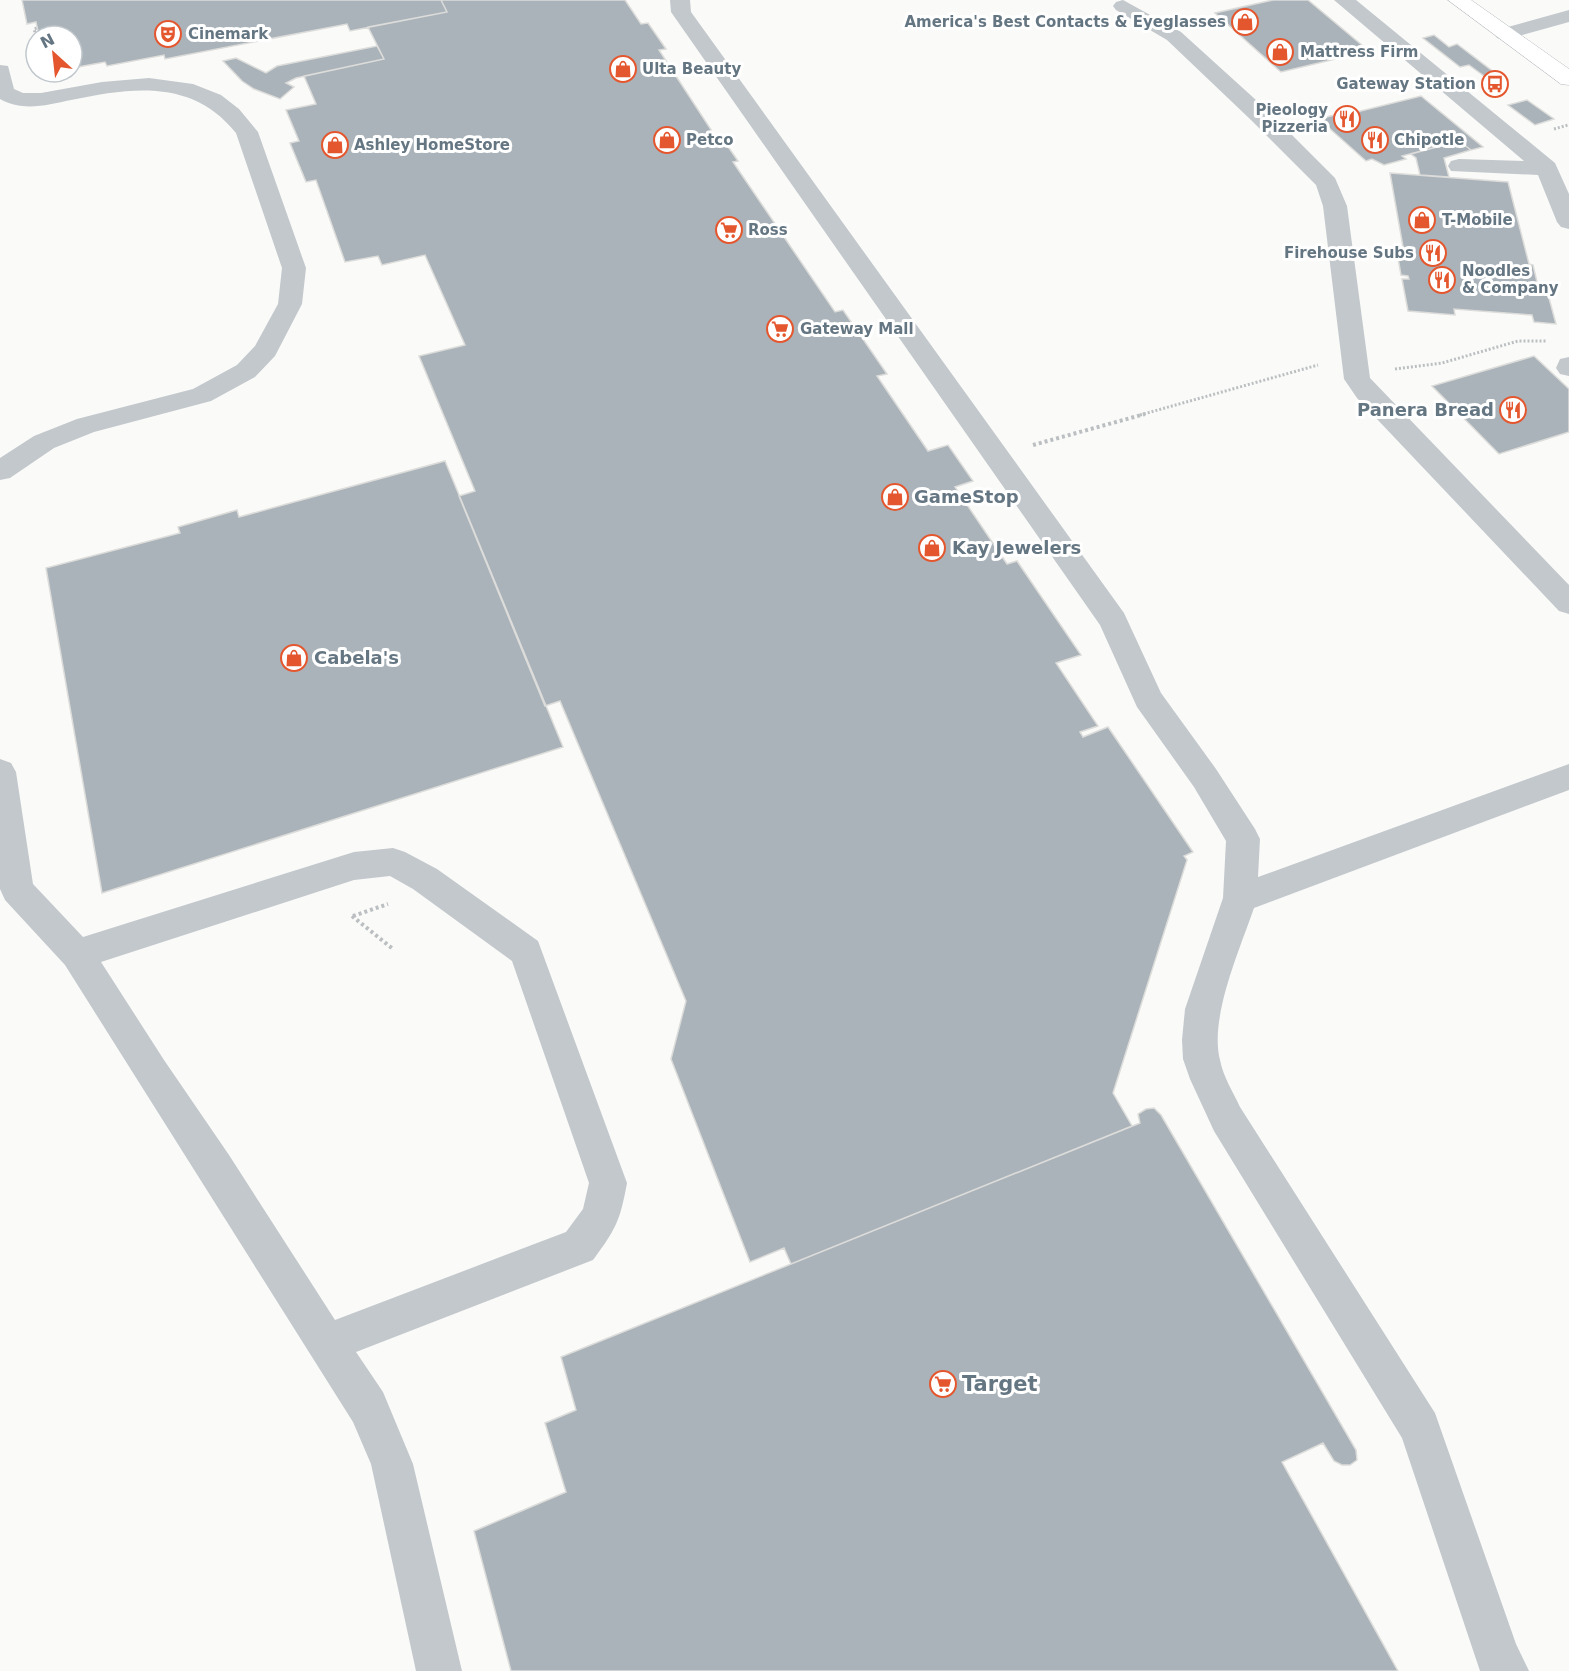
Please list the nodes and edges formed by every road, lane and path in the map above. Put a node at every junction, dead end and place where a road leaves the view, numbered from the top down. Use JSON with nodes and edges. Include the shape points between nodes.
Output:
{"nodes":[{"id":1,"x":680,"y":0,"type":"edge"},
{"id":2,"x":1344,"y":0,"type":"edge"},
{"id":3,"x":1458,"y":0,"type":"edge"},
{"id":4,"x":1547,"y":0,"type":"edge"},
{"id":5,"x":1123,"y":6,"type":"dead end"},
{"id":6,"x":1386,"y":9,"type":"dead end"},
{"id":7,"x":1569,"y":16,"type":"edge"},
{"id":8,"x":1504,"y":34,"type":"junction"},
{"id":9,"x":0,"y":71,"type":"edge"},
{"id":10,"x":1569,"y":79,"type":"edge"},
{"id":11,"x":1569,"y":164,"type":"edge"},
{"id":12,"x":1459,"y":166,"type":"dead end"},
{"id":13,"x":1546,"y":168,"type":"junction"},
{"id":14,"x":1569,"y":222,"type":"edge"},
{"id":15,"x":1551,"y":341,"type":"dead end"},
{"id":16,"x":1321,"y":364,"type":"dead end"},
{"id":17,"x":1387,"y":368,"type":"dead end"},
{"id":18,"x":1026,"y":446,"type":"dead end"},
{"id":19,"x":0,"y":471,"type":"edge"},
{"id":20,"x":1569,"y":603,"type":"edge"},
{"id":21,"x":0,"y":772,"type":"edge"},
{"id":22,"x":1569,"y":777,"type":"edge"},
{"id":23,"x":1240,"y":898,"type":"junction"},
{"id":24,"x":392,"y":903,"type":"dead end"},
{"id":25,"x":393,"y":950,"type":"dead end"},
{"id":26,"x":78,"y":954,"type":"junction"},
{"id":27,"x":327,"y":1343,"type":"junction"},
{"id":28,"x":439,"y":1671,"type":"edge"},
{"id":29,"x":1506,"y":1671,"type":"edge"}],
"edges":[{"from":1,"to":23,"type":"lane","via":[[681,12],[692,29],[1113,621],[1148,699],[1243,839]]},
{"from":2,"to":13,"type":"lane"},
{"from":3,"to":8,"type":"main road"},
{"from":4,"to":7,"type":"lane"},
{"from":5,"to":20,"type":"lane","via":[[1174,36],[1327,183],[1335,206],[1357,379]]},
{"from":6,"to":11,"type":"lane","via":[[1560,152]]},
{"from":7,"to":8,"type":"lane"},
{"from":8,"to":10,"type":"main road"},
{"from":9,"to":19,"type":"lane","via":[[4,92],[14,99],[36,100],[146,84],[192,89],[221,104],[247,132],[294,268],[290,304],[266,350],[246,371],[202,395],[86,425],[55,437]]},
{"from":12,"to":13,"type":"lane"},
{"from":13,"to":14,"type":"lane"},
{"from":15,"to":17,"type":"path","via":[[1516,341],[1416,368]]},
{"from":16,"to":18,"type":"path"},
{"from":21,"to":26,"type":"lane","via":[[16,890]]},
{"from":22,"to":23,"type":"lane"},
{"from":23,"to":29,"type":"lane","via":[[1203,1009],[1201,1059],[1227,1119],[1420,1428],[1497,1656]]},
{"from":24,"to":25,"type":"path","via":[[352,916]]},
{"from":26,"to":27,"type":"lane"},
{"from":26,"to":27,"type":"lane","via":[[354,866],[393,862],[425,879],[526,952],[608,1183],[602,1217],[579,1246]]},
{"from":27,"to":28,"type":"lane","via":[[368,1407],[392,1464]]}]}
